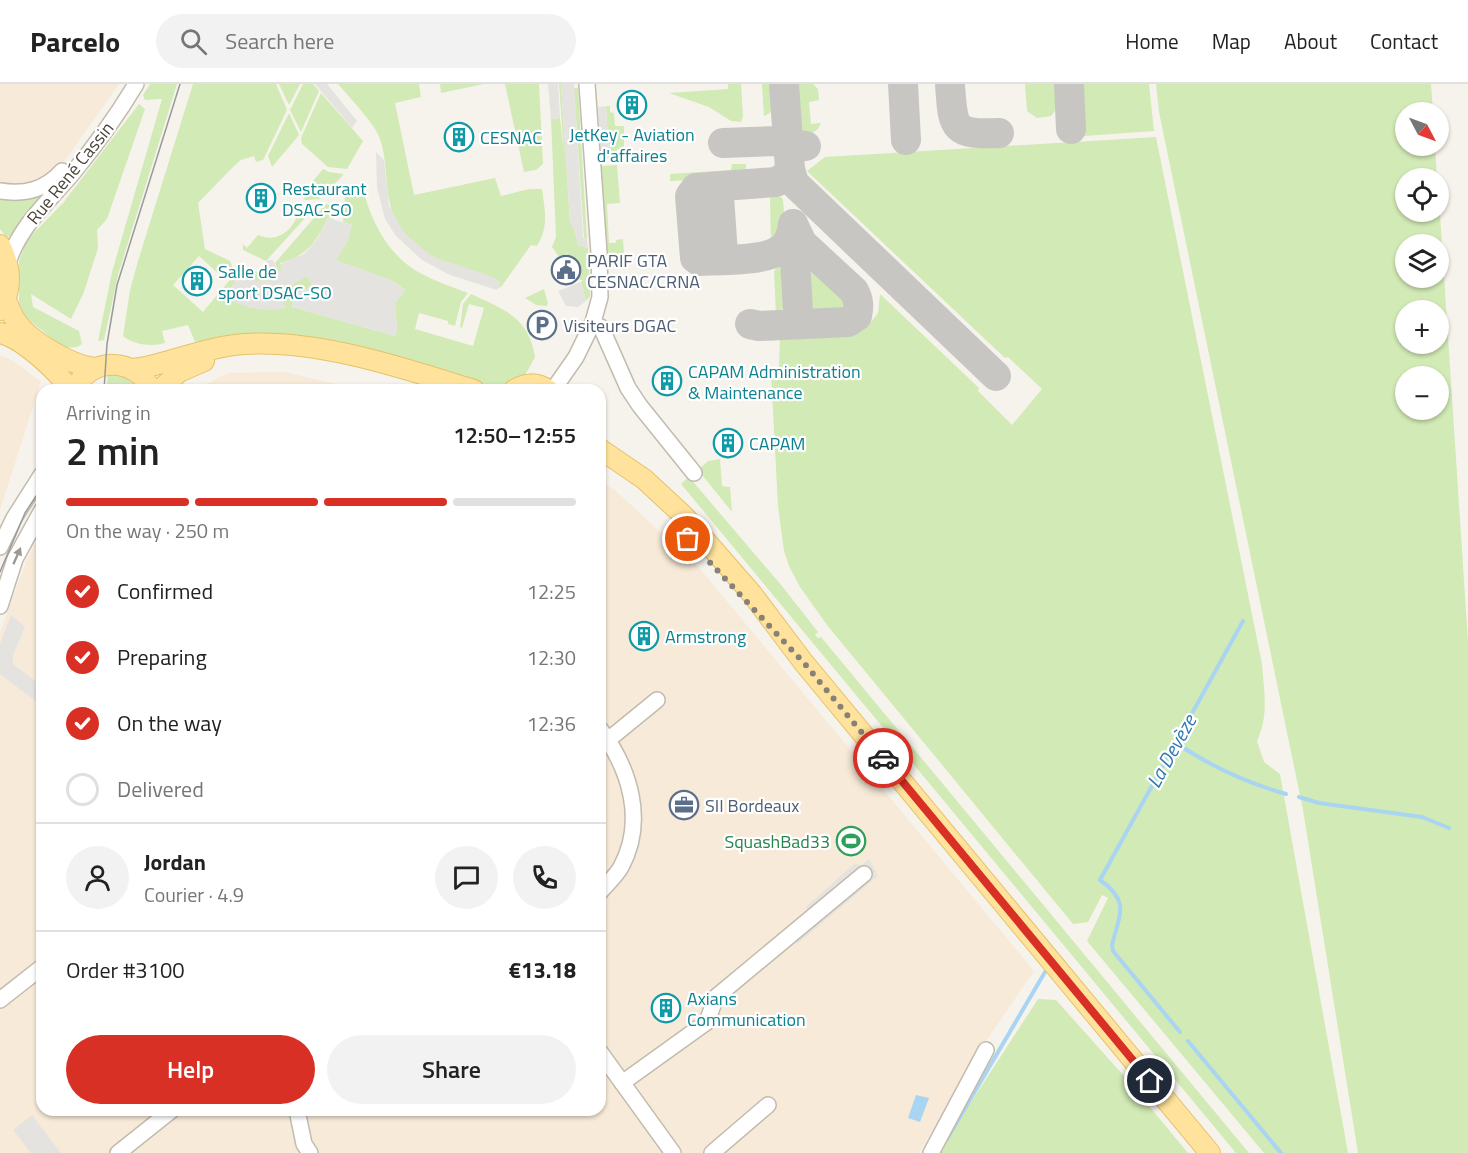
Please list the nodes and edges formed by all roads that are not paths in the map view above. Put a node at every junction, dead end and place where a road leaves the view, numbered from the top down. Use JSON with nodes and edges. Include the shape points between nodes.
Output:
{"nodes":[{"id":1,"x":130,"y":84,"type":"edge"},
{"id":2,"x":136,"y":84,"type":"edge"},
{"id":3,"x":586,"y":84,"type":"edge"},
{"id":4,"x":0,"y":191,"type":"edge"},
{"id":5,"x":4,"y":254,"type":"edge"},
{"id":6,"x":3,"y":305,"type":"edge"},
{"id":7,"x":592,"y":324,"type":"junction"},
{"id":8,"x":0,"y":333,"type":"edge"},
{"id":9,"x":94,"y":368,"type":"junction"},
{"id":10,"x":132,"y":369,"type":"junction"},
{"id":11,"x":66,"y":384,"type":"edge"},
{"id":12,"x":79,"y":384,"type":"edge"},
{"id":13,"x":147,"y":384,"type":"edge"},
{"id":14,"x":166,"y":384,"type":"edge"},
{"id":15,"x":409,"y":384,"type":"edge"},
{"id":16,"x":453,"y":384,"type":"edge"},
{"id":17,"x":557,"y":384,"type":"edge"},
{"id":18,"x":606,"y":453,"type":"edge"},
{"id":19,"x":606,"y":469,"type":"edge"},
{"id":20,"x":694,"y":473,"type":"dead end"},
{"id":21,"x":36,"y":483,"type":"edge"},
{"id":22,"x":36,"y":521,"type":"edge"},
{"id":23,"x":0,"y":547,"type":"edge"},
{"id":24,"x":0,"y":606,"type":"edge"},
{"id":25,"x":804,"y":663,"type":"junction"},
{"id":26,"x":657,"y":700,"type":"dead end"},
{"id":27,"x":606,"y":733,"type":"edge"},
{"id":28,"x":606,"y":737,"type":"edge"},
{"id":29,"x":864,"y":874,"type":"dead end"},
{"id":30,"x":606,"y":885,"type":"edge"},
{"id":31,"x":36,"y":972,"type":"edge"},
{"id":32,"x":0,"y":1000,"type":"edge"},
{"id":33,"x":986,"y":1050,"type":"dead end"},
{"id":34,"x":606,"y":1060,"type":"edge"},
{"id":35,"x":622,"y":1083,"type":"junction"},
{"id":36,"x":768,"y":1105,"type":"dead end"},
{"id":37,"x":164,"y":1116,"type":"edge"},
{"id":38,"x":298,"y":1116,"type":"edge"},
{"id":39,"x":118,"y":1153,"type":"edge"},
{"id":40,"x":310,"y":1153,"type":"edge"},
{"id":41,"x":673,"y":1153,"type":"edge"},
{"id":42,"x":712,"y":1153,"type":"edge"},
{"id":43,"x":931,"y":1153,"type":"edge"},
{"id":44,"x":1210,"y":1153,"type":"edge"}],
"edges":[{"from":1,"to":4,"type":"street","via":[[52,182],[35,190]]},
{"from":2,"to":5,"type":"street","name":"Rue René Cassin","via":[[100,137]]},
{"from":3,"to":7,"type":"street","via":[[600,297]]},
{"from":5,"to":6,"type":"main road","via":[[10,275]]},
{"from":6,"to":9,"type":"main road","via":[[16,323],[59,356]]},
{"from":7,"to":17,"type":"street"},
{"from":7,"to":20,"type":"street","via":[[601,327],[640,406]]},
{"from":8,"to":11,"type":"main road","via":[[21,344]]},
{"from":9,"to":10,"type":"main road","via":[[119,364]]},
{"from":9,"to":12,"type":"main road"},
{"from":10,"to":13,"type":"main road"},
{"from":10,"to":16,"type":"main road","via":[[218,348],[286,345],[347,354]]},
{"from":14,"to":15,"type":"main road","via":[[179,372],[204,361],[261,352],[303,356]]},
{"from":18,"to":25,"type":"main road","via":[[644,479],[684,516],[752,594]]},
{"from":19,"to":25,"type":"main road","via":[[664,514]]},
{"from":21,"to":23,"type":"street"},
{"from":24,"to":22,"type":"street","one_way":true,"via":[[15,559]]},
{"from":25,"to":44,"type":"main road"},
{"from":26,"to":27,"type":"street"},
{"from":28,"to":30,"type":"street","via":[[624,770],[635,819],[632,844],[620,869]]},
{"from":29,"to":35,"type":"street","via":[[716,997],[707,1022]]},
{"from":31,"to":32,"type":"street"},
{"from":33,"to":43,"type":"street"},
{"from":34,"to":35,"type":"street"},
{"from":35,"to":41,"type":"street"},
{"from":36,"to":42,"type":"street"},
{"from":37,"to":39,"type":"street"},
{"from":38,"to":40,"type":"street"}]}
